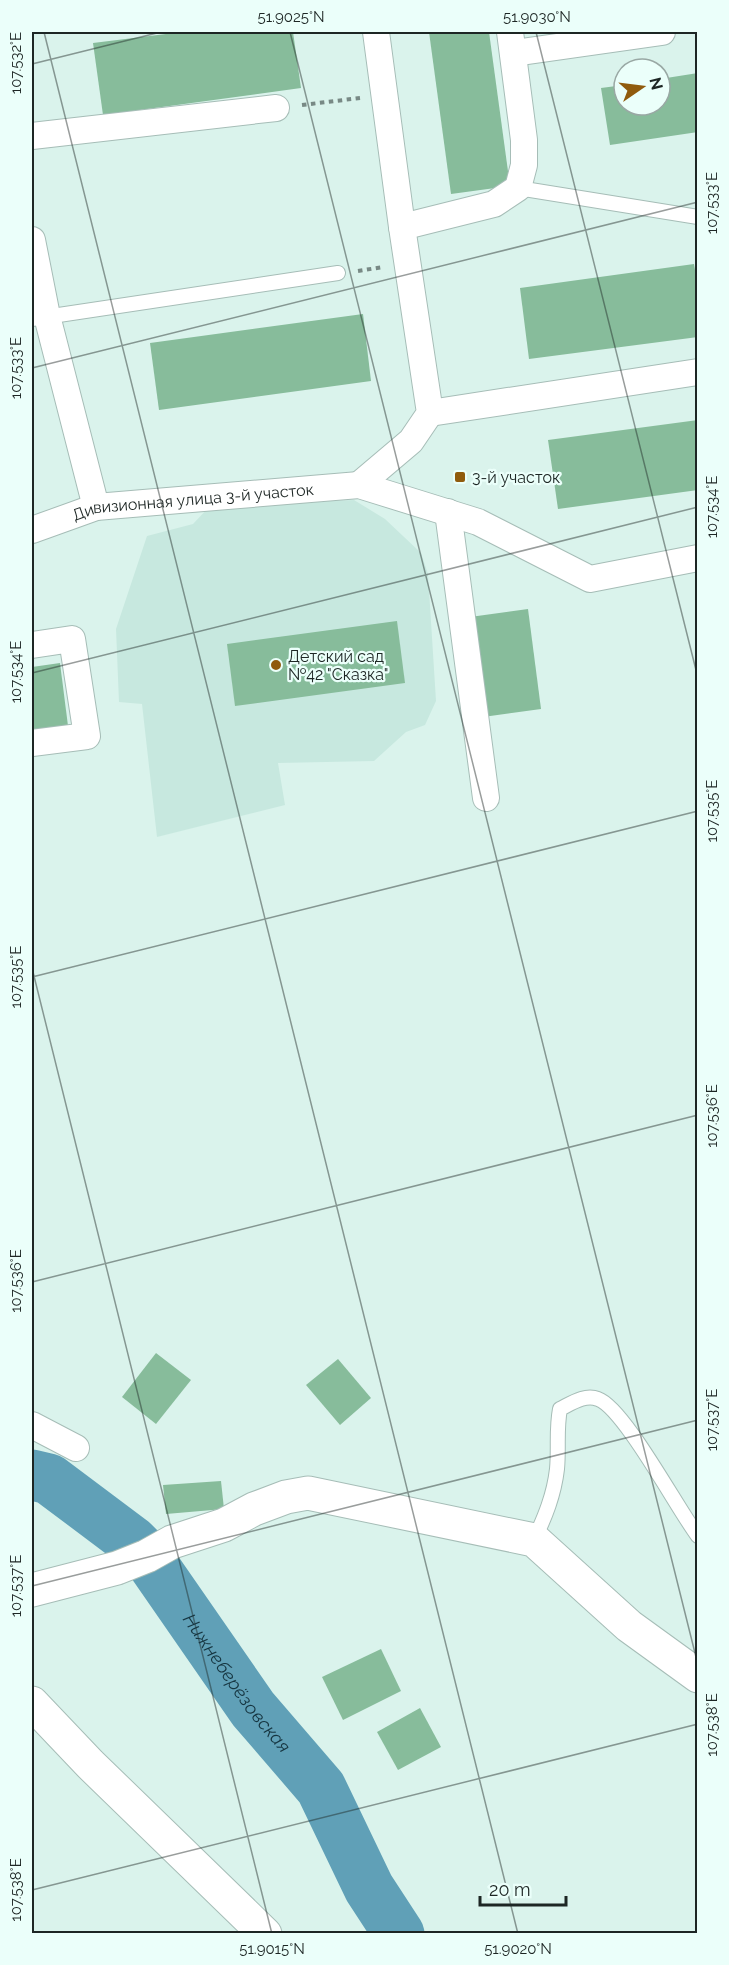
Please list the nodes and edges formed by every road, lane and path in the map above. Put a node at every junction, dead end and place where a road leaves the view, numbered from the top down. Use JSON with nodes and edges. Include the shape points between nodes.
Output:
{"nodes":[{"id":1,"x":376,"y":32,"type":"edge"},
{"id":2,"x":662,"y":32,"type":"edge"},
{"id":3,"x":512,"y":42,"type":"edge"},
{"id":4,"x":384,"y":95,"type":"junction"},
{"id":5,"x":276,"y":108,"type":"joint"},
{"id":6,"x":32,"y":136,"type":"edge"},
{"id":7,"x":518,"y":188,"type":"junction"},
{"id":8,"x":698,"y":217,"type":"edge"},
{"id":9,"x":402,"y":227,"type":"junction"},
{"id":10,"x":32,"y":240,"type":"edge"},
{"id":11,"x":407,"y":263,"type":"junction"},
{"id":12,"x":338,"y":273,"type":"joint"},
{"id":13,"x":39,"y":317,"type":"edge"},
{"id":14,"x":698,"y":372,"type":"edge"},
{"id":15,"x":430,"y":413,"type":"junction"},
{"id":16,"x":359,"y":485,"type":"junction"},
{"id":17,"x":96,"y":507,"type":"junction"},
{"id":18,"x":448,"y":513,"type":"junction"},
{"id":19,"x":32,"y":530,"type":"edge"},
{"id":20,"x":698,"y":558,"type":"edge"},
{"id":21,"x":32,"y":645,"type":"edge"},
{"id":22,"x":32,"y":743,"type":"edge"},
{"id":23,"x":486,"y":798,"type":"dead end"},
{"id":24,"x":32,"y":1425,"type":"edge"},
{"id":25,"x":76,"y":1448,"type":"dead end"},
{"id":26,"x":698,"y":1536,"type":"edge"},
{"id":27,"x":534,"y":1540,"type":"junction"},
{"id":28,"x":32,"y":1590,"type":"edge"},
{"id":29,"x":698,"y":1676,"type":"edge"},
{"id":30,"x":32,"y":1703,"type":"edge"},
{"id":31,"x":265,"y":1934,"type":"edge"}],
"edges":[{"from":1,"to":4,"type":"street"},
{"from":2,"to":3,"type":"street"},
{"from":3,"to":7,"type":"street","via":[[524,140],[524,165]]},
{"from":4,"to":5,"type":"path"},
{"from":4,"to":9,"type":"street"},
{"from":5,"to":6,"type":"street"},
{"from":7,"to":8,"type":"lane"},
{"from":7,"to":9,"type":"street","via":[[494,204]]},
{"from":9,"to":11,"type":"street"},
{"from":10,"to":13,"type":"street"},
{"from":11,"to":12,"type":"path"},
{"from":11,"to":15,"type":"street"},
{"from":12,"to":13,"type":"lane"},
{"from":13,"to":17,"type":"street"},
{"from":14,"to":15,"type":"street"},
{"from":15,"to":16,"type":"street","via":[[411,441]]},
{"from":16,"to":17,"type":"street","name":"Дивизионная улица 3-й участок"},
{"from":16,"to":18,"type":"street"},
{"from":17,"to":19,"type":"street","name":"Дивизионная улица 3-й участок"},
{"from":18,"to":20,"type":"street","via":[[478,522],[590,579]]},
{"from":18,"to":23,"type":"street"},
{"from":21,"to":22,"type":"street","via":[[72,639],[87,736]]},
{"from":24,"to":25,"type":"street"},
{"from":26,"to":27,"type":"lane","via":[[621,1418],[601,1400],[588,1397],[560,1409],[552,1496]]},
{"from":27,"to":28,"type":"street","via":[[308,1493],[254,1509],[117,1568]]},
{"from":27,"to":29,"type":"street","via":[[629,1626]]},
{"from":30,"to":31,"type":"street"}]}
